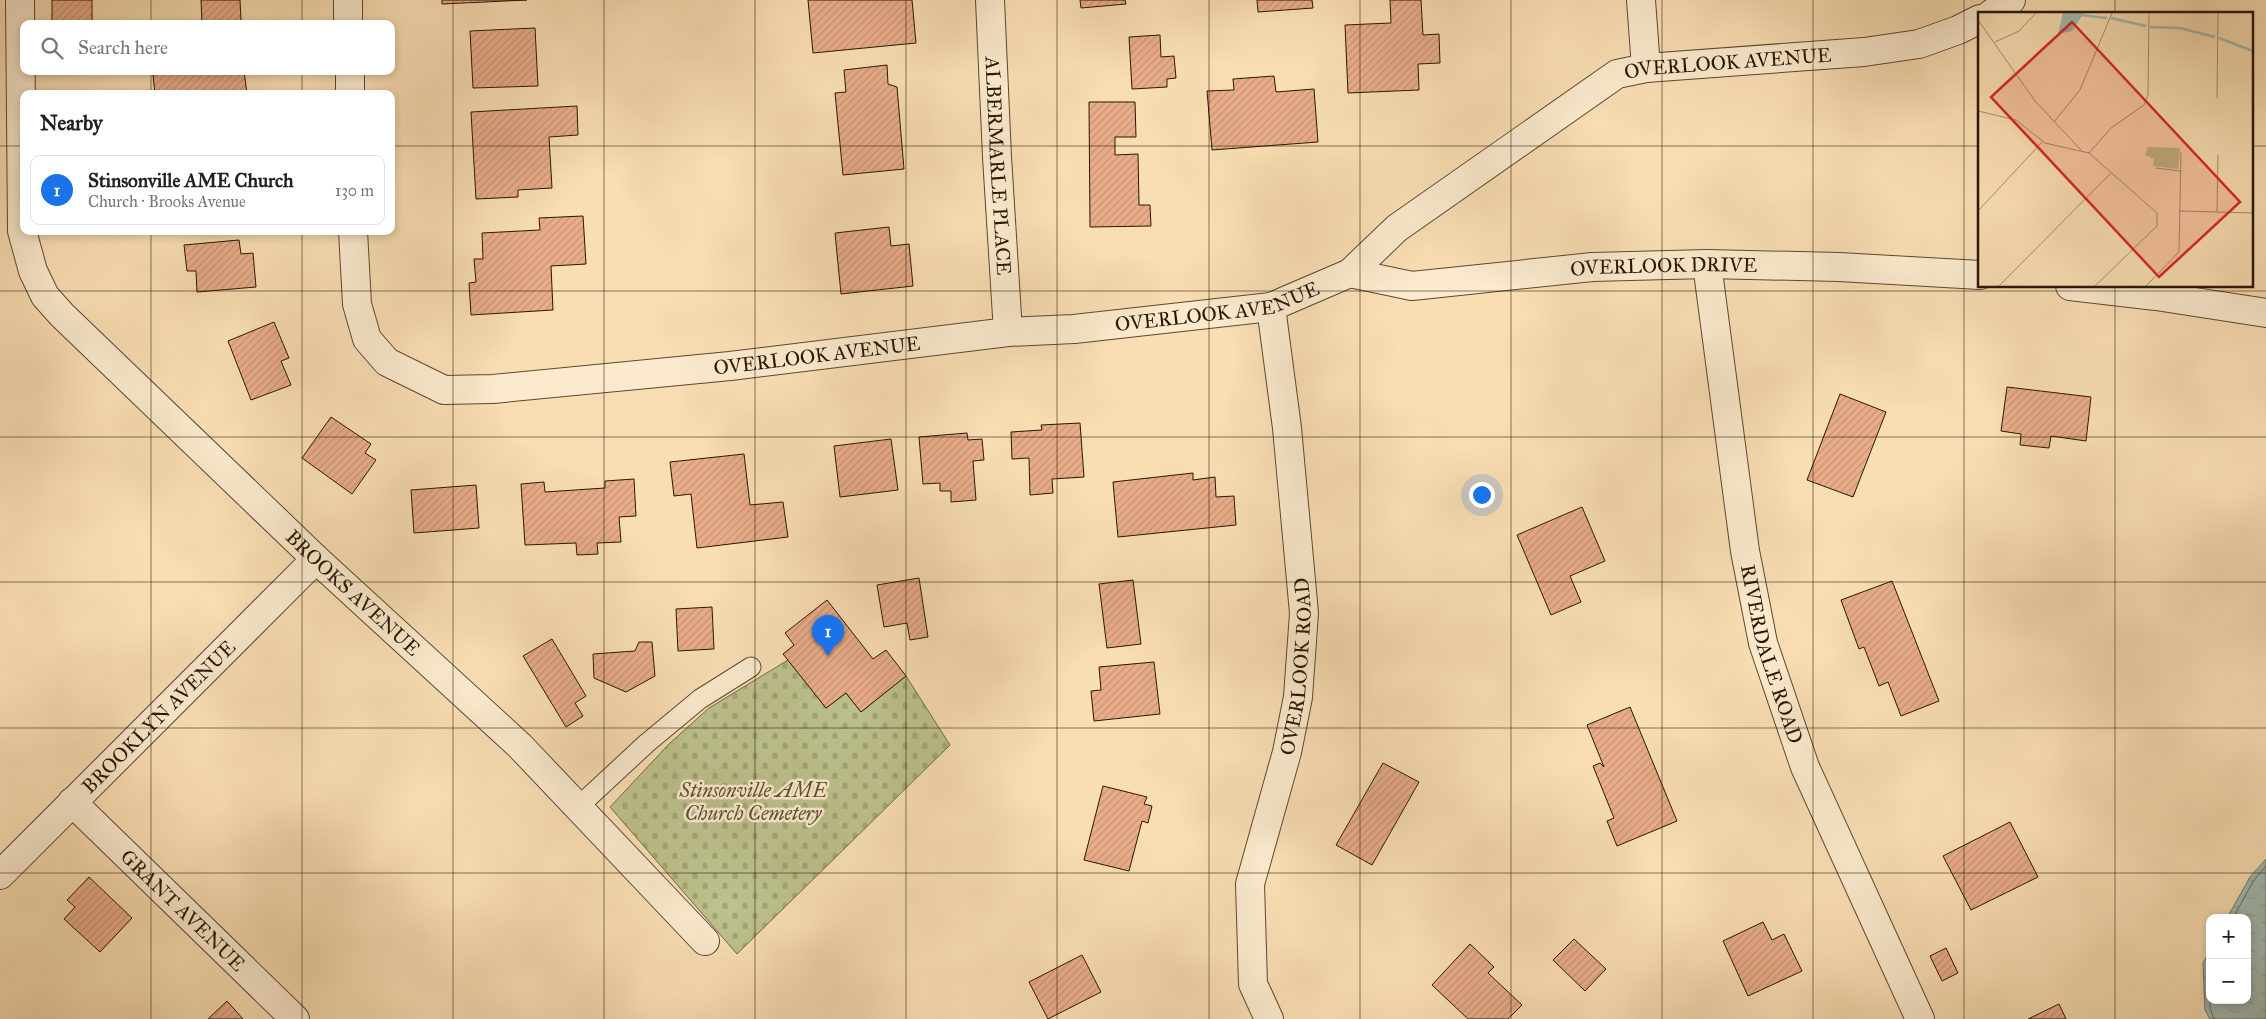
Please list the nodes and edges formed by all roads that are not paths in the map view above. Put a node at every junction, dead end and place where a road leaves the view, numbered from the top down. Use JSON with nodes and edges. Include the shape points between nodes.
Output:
{"nodes":[{"id":1,"x":20,"y":0,"type":"edge"},
{"id":2,"x":348,"y":0,"type":"edge"},
{"id":3,"x":990,"y":0,"type":"edge"},
{"id":4,"x":1641,"y":0,"type":"edge"},
{"id":5,"x":2011,"y":0,"type":"edge"},
{"id":6,"x":1994,"y":12,"type":"edge"},
{"id":7,"x":20,"y":20,"type":"edge"},
{"id":8,"x":348,"y":20,"type":"edge"},
{"id":9,"x":1978,"y":20,"type":"edge"},
{"id":10,"x":1646,"y":68,"type":"junction"},
{"id":11,"x":21,"y":75,"type":"edge"},
{"id":12,"x":350,"y":75,"type":"edge"},
{"id":13,"x":21,"y":90,"type":"edge"},
{"id":14,"x":350,"y":90,"type":"edge"},
{"id":15,"x":23,"y":235,"type":"edge"},
{"id":16,"x":353,"y":235,"type":"edge"},
{"id":17,"x":1707,"y":264,"type":"junction"},
{"id":18,"x":1350,"y":272,"type":"junction"},
{"id":19,"x":1978,"y":275,"type":"edge"},
{"id":20,"x":2087,"y":288,"type":"edge"},
{"id":21,"x":1271,"y":307,"type":"junction"},
{"id":22,"x":2266,"y":313,"type":"edge"},
{"id":23,"x":1008,"y":332,"type":"junction"},
{"id":24,"x":316,"y":559,"type":"junction"},
{"id":25,"x":751,"y":667,"type":"dead end"},
{"id":26,"x":72,"y":802,"type":"junction"},
{"id":27,"x":578,"y":807,"type":"junction"},
{"id":28,"x":0,"y":875,"type":"edge"},
{"id":29,"x":705,"y":941,"type":"dead end"},
{"id":30,"x":295,"y":1019,"type":"edge"},
{"id":31,"x":1269,"y":1019,"type":"edge"},
{"id":32,"x":1920,"y":1019,"type":"edge"}],
"edges":[{"from":1,"to":7,"type":"street","name":"BROOKS AVENUE"},
{"from":2,"to":8,"type":"street"},
{"from":3,"to":23,"type":"street","name":"ALBERMARLE PLACE"},
{"from":4,"to":10,"type":"street"},
{"from":5,"to":6,"type":"street"},
{"from":9,"to":10,"type":"street","name":"OVERLOOK AVENUE","via":[[1919,44],[1864,52]]},
{"from":10,"to":18,"type":"street","name":"OVERLOOK AVENUE","via":[[1617,74],[1397,228]]},
{"from":11,"to":13,"type":"street","name":"BROOKS AVENUE"},
{"from":12,"to":14,"type":"street"},
{"from":15,"to":24,"type":"street","name":"BROOKS AVENUE","via":[[33,271],[45,296],[62,315]]},
{"from":16,"to":23,"type":"street","name":"OVERLOOK AVENUE","via":[[357,304],[367,339],[387,362],[444,390],[493,389],[730,366]]},
{"from":17,"to":18,"type":"street","name":"OVERLOOK DRIVE","via":[[1592,267],[1412,286]]},
{"from":17,"to":19,"type":"street","name":"OVERLOOK DRIVE"},
{"from":17,"to":32,"type":"street","name":"RIVERDALE ROAD","via":[[1745,551],[1763,643],[1805,767]]},
{"from":18,"to":21,"type":"street","name":"OVERLOOK AVENUE"},
{"from":20,"to":22,"type":"street"},
{"from":21,"to":23,"type":"street","name":"OVERLOOK AVENUE","via":[[1074,329]]},
{"from":21,"to":31,"type":"street","name":"OVERLOOK ROAD","via":[[1304,613],[1298,697],[1287,752],[1250,884],[1253,984]]},
{"from":24,"to":26,"type":"street","name":"BROOKLYN AVENUE"},
{"from":24,"to":27,"type":"street","name":"BROOKS AVENUE","via":[[520,746]]},
{"from":25,"to":27,"type":"lane","via":[[700,699]]},
{"from":26,"to":28,"type":"street","name":"BROOKLYN AVENUE"},
{"from":26,"to":30,"type":"street","name":"GRANT AVENUE"},
{"from":27,"to":29,"type":"street","name":"BROOKS AVENUE"}]}
